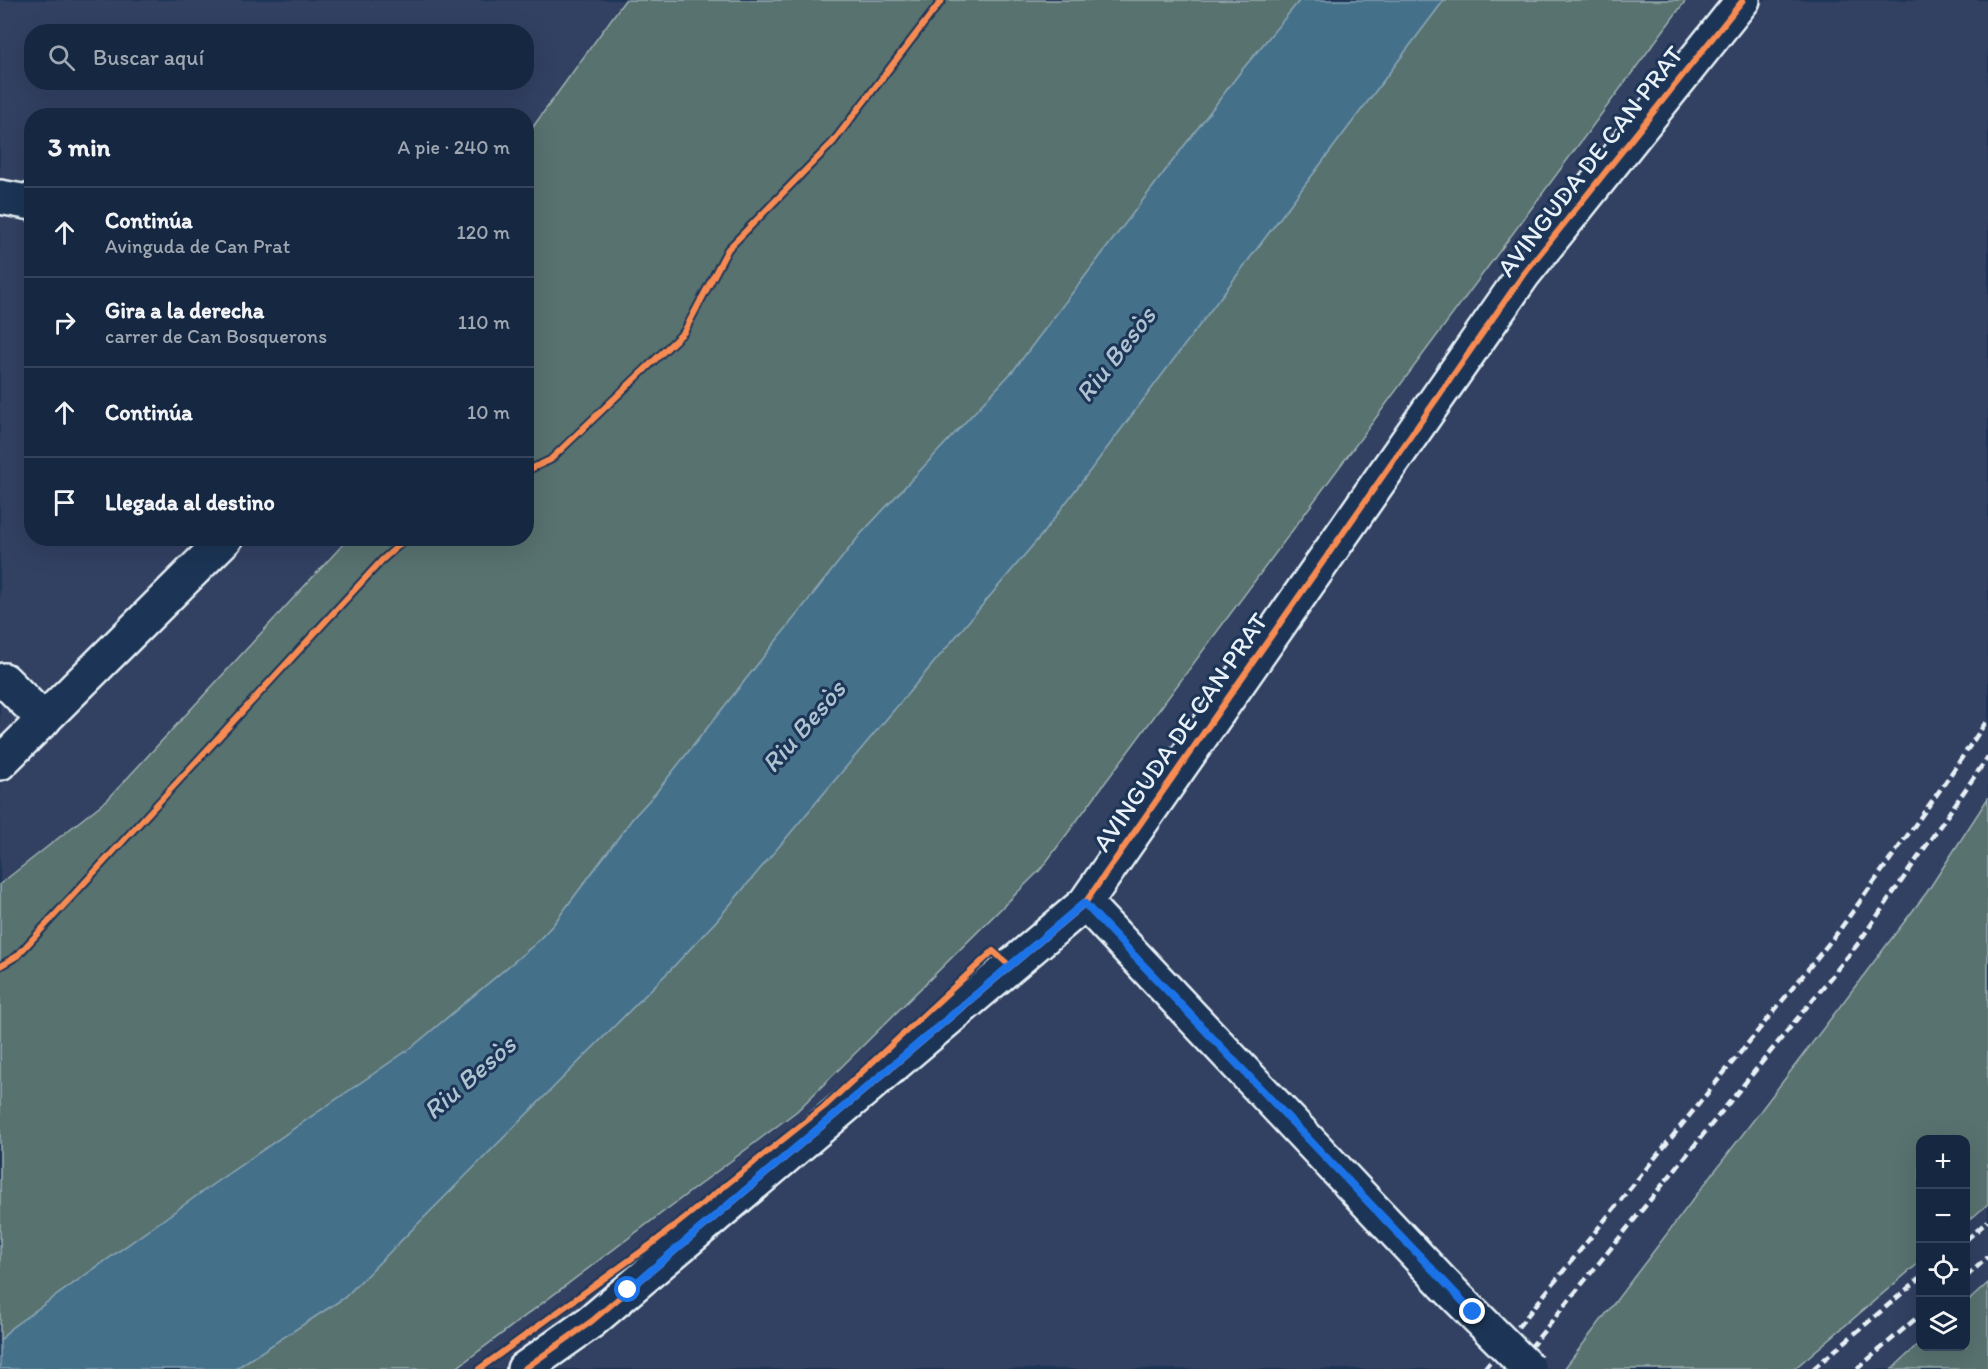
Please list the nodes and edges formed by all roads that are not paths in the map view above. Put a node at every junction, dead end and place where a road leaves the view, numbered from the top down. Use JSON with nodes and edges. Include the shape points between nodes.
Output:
{"nodes":[{"id":1,"x":1743,"y":0,"type":"edge"},
{"id":2,"x":0,"y":197,"type":"edge"},
{"id":3,"x":24,"y":202,"type":"edge"},
{"id":4,"x":218,"y":546,"type":"edge"},
{"id":5,"x":4,"y":680,"type":"dead end"},
{"id":6,"x":44,"y":720,"type":"junction"},
{"id":7,"x":0,"y":763,"type":"edge"},
{"id":8,"x":1084,"y":903,"type":"junction"},
{"id":9,"x":524,"y":1369,"type":"edge"},
{"id":10,"x":1529,"y":1369,"type":"edge"}],
"edges":[{"from":1,"to":8,"type":"street","name":"AVINGUDA DE CAN PRAT","via":[[1523,274]]},
{"from":2,"to":3,"type":"street"},
{"from":4,"to":6,"type":"street"},
{"from":5,"to":6,"type":"street"},
{"from":6,"to":7,"type":"street"},
{"from":8,"to":9,"type":"street","name":"AVINGUDA DE CAN PRAT","via":[[592,1321]]},
{"from":8,"to":10,"type":"street","bridge":true}]}
